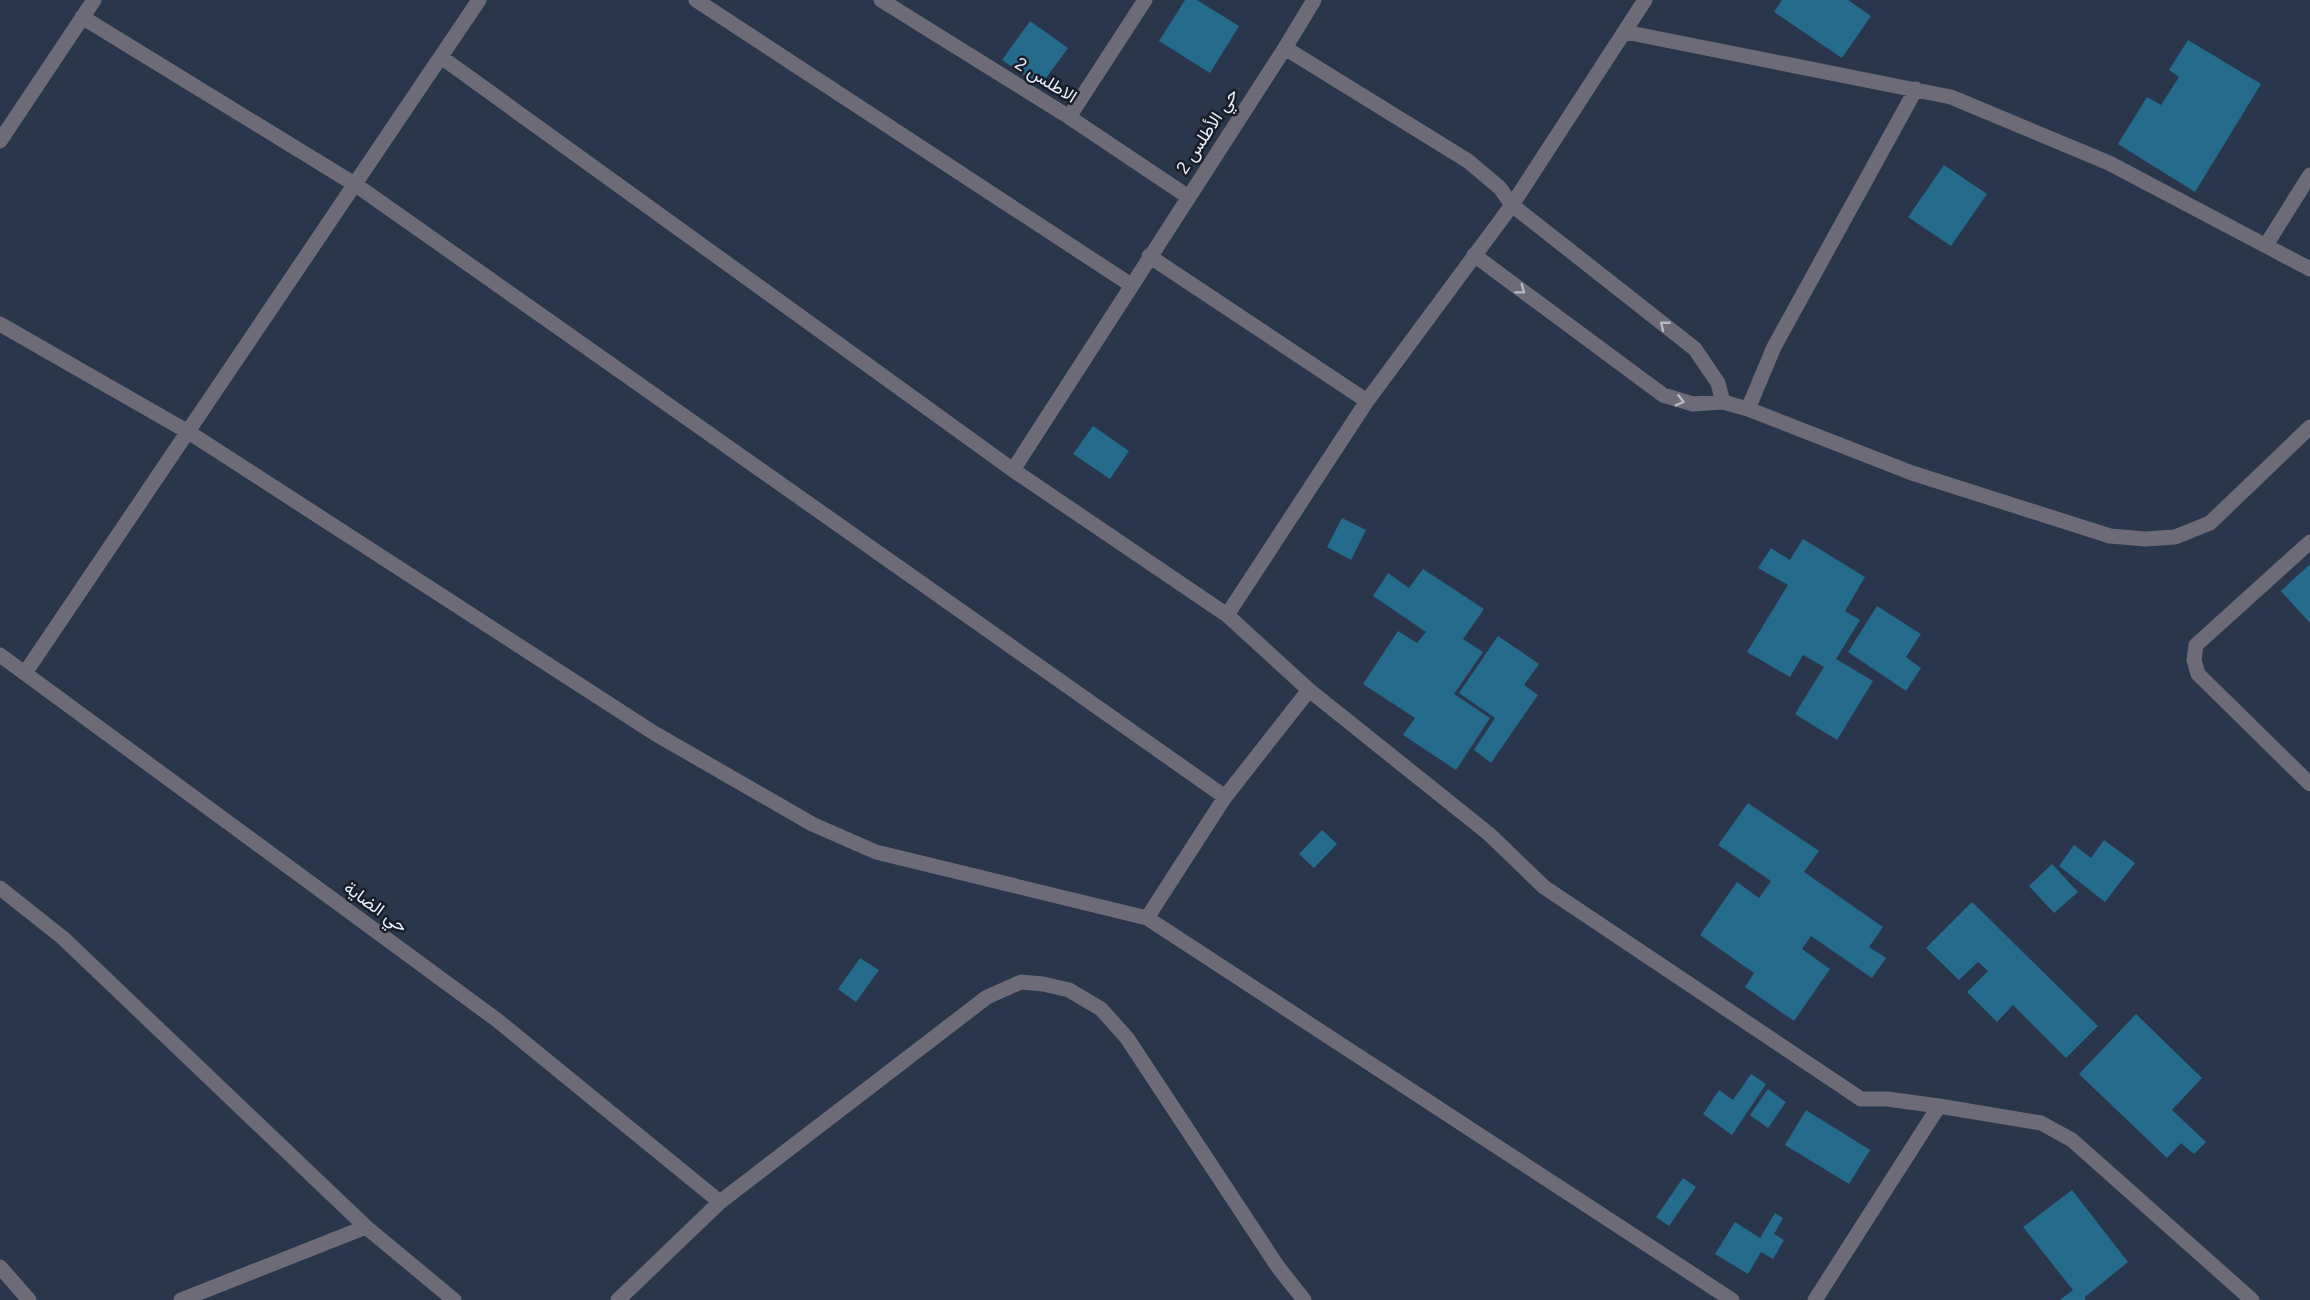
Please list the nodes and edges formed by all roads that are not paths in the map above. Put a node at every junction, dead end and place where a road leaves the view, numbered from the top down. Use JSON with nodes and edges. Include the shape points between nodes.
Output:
{"nodes":[{"id":1,"x":94,"y":0,"type":"edge"},
{"id":2,"x":479,"y":0,"type":"edge"},
{"id":3,"x":696,"y":0,"type":"edge"},
{"id":4,"x":881,"y":0,"type":"edge"},
{"id":5,"x":1145,"y":0,"type":"edge"},
{"id":6,"x":1314,"y":0,"type":"edge"},
{"id":7,"x":1646,"y":0,"type":"edge"},
{"id":8,"x":82,"y":17,"type":"junction"},
{"id":9,"x":1625,"y":32,"type":"junction"},
{"id":10,"x":1285,"y":48,"type":"junction"},
{"id":11,"x":441,"y":57,"type":"junction"},
{"id":12,"x":1916,"y":88,"type":"junction"},
{"id":13,"x":1069,"y":117,"type":"junction"},
{"id":14,"x":0,"y":141,"type":"edge"},
{"id":15,"x":2310,"y":175,"type":"edge"},
{"id":16,"x":356,"y":185,"type":"junction"},
{"id":17,"x":1187,"y":196,"type":"junction"},
{"id":18,"x":1512,"y":204,"type":"junction"},
{"id":19,"x":2266,"y":245,"type":"junction"},
{"id":20,"x":1474,"y":255,"type":"junction"},
{"id":21,"x":1149,"y":256,"type":"junction"},
{"id":22,"x":2310,"y":269,"type":"edge"},
{"id":23,"x":1131,"y":285,"type":"junction"},
{"id":24,"x":0,"y":324,"type":"edge"},
{"id":25,"x":1366,"y":401,"type":"junction"},
{"id":26,"x":1724,"y":402,"type":"junction"},
{"id":27,"x":1748,"y":409,"type":"junction"},
{"id":28,"x":2310,"y":427,"type":"edge"},
{"id":29,"x":190,"y":433,"type":"junction"},
{"id":30,"x":1013,"y":470,"type":"junction"},
{"id":31,"x":2310,"y":542,"type":"edge"},
{"id":32,"x":1227,"y":615,"type":"junction"},
{"id":33,"x":0,"y":656,"type":"edge"},
{"id":34,"x":25,"y":673,"type":"junction"},
{"id":35,"x":1309,"y":690,"type":"junction"},
{"id":36,"x":2310,"y":784,"type":"edge"},
{"id":37,"x":1225,"y":797,"type":"junction"},
{"id":38,"x":0,"y":888,"type":"edge"},
{"id":39,"x":1147,"y":918,"type":"junction"},
{"id":40,"x":1939,"y":1106,"type":"junction"},
{"id":41,"x":720,"y":1202,"type":"junction"},
{"id":42,"x":366,"y":1227,"type":"junction"},
{"id":43,"x":0,"y":1267,"type":"edge"},
{"id":44,"x":29,"y":1300,"type":"edge"},
{"id":45,"x":181,"y":1300,"type":"edge"},
{"id":46,"x":454,"y":1300,"type":"edge"},
{"id":47,"x":618,"y":1300,"type":"edge"},
{"id":48,"x":1304,"y":1300,"type":"edge"},
{"id":49,"x":1732,"y":1300,"type":"edge"},
{"id":50,"x":1815,"y":1300,"type":"edge"},
{"id":51,"x":2252,"y":1300,"type":"edge"}],
"edges":[{"from":1,"to":8,"type":"street"},
{"from":2,"to":11,"type":"street"},
{"from":3,"to":23,"type":"street"},
{"from":4,"to":13,"type":"street","name":"الاطلس 2"},
{"from":5,"to":13,"type":"street"},
{"from":6,"to":10,"type":"street","name":"حي الأطلس 2"},
{"from":7,"to":9,"type":"street"},
{"from":8,"to":14,"type":"street"},
{"from":8,"to":16,"type":"street"},
{"from":9,"to":12,"type":"street"},
{"from":9,"to":18,"type":"street"},
{"from":10,"to":17,"type":"street","name":"حي الأطلس 2"},
{"from":10,"to":18,"type":"street","via":[[1468,161],[1500,188]]},
{"from":11,"to":16,"type":"street"},
{"from":11,"to":30,"type":"street"},
{"from":12,"to":19,"type":"street","via":[[1951,97],[2109,163]]},
{"from":12,"to":27,"type":"street","via":[[1774,347]]},
{"from":13,"to":17,"type":"street","name":"الاطلس 2"},
{"from":15,"to":19,"type":"street"},
{"from":16,"to":29,"type":"street"},
{"from":16,"to":37,"type":"street"},
{"from":17,"to":21,"type":"street","name":"حي الأطلس 2"},
{"from":18,"to":20,"type":"street"},
{"from":26,"to":18,"type":"street","one_way":true,"via":[[1718,383],[1695,349]]},
{"from":19,"to":22,"type":"street"},
{"from":20,"to":25,"type":"street"},
{"from":20,"to":26,"type":"street","one_way":true,"via":[[1663,395],[1693,404]]},
{"from":21,"to":23,"type":"street","name":"حي الأطلس 2"},
{"from":21,"to":25,"type":"street"},
{"from":23,"to":30,"type":"street","name":"حي الأطلس 2"},
{"from":24,"to":29,"type":"street"},
{"from":25,"to":32,"type":"street"},
{"from":26,"to":27,"type":"street"},
{"from":27,"to":28,"type":"street","via":[[1912,473],[2110,536],[2145,539],[2175,537],[2210,523]]},
{"from":29,"to":34,"type":"street"},
{"from":29,"to":39,"type":"street","via":[[654,733],[812,824],[876,852]]},
{"from":30,"to":32,"type":"street"},
{"from":31,"to":36,"type":"street","via":[[2196,645],[2194,660],[2198,674]]},
{"from":32,"to":35,"type":"street"},
{"from":33,"to":34,"type":"street","name":"حي الضاية"},
{"from":34,"to":41,"type":"street","name":"حي الضاية","via":[[497,1020]]},
{"from":35,"to":37,"type":"street"},
{"from":35,"to":40,"type":"street","via":[[1489,834],[1544,887],[1840,1088],[1861,1099]]},
{"from":37,"to":39,"type":"street"},
{"from":38,"to":42,"type":"street","via":[[63,938]]},
{"from":39,"to":49,"type":"street"},
{"from":40,"to":50,"type":"street"},
{"from":40,"to":51,"type":"street","via":[[2041,1124],[2072,1140]]},
{"from":41,"to":47,"type":"street"},
{"from":41,"to":48,"type":"street","via":[[987,997],[1021,982],[1043,984],[1069,990],[1101,1009],[1127,1038],[1278,1267]]},
{"from":42,"to":45,"type":"street"},
{"from":42,"to":46,"type":"street"},
{"from":43,"to":44,"type":"street"}]}
